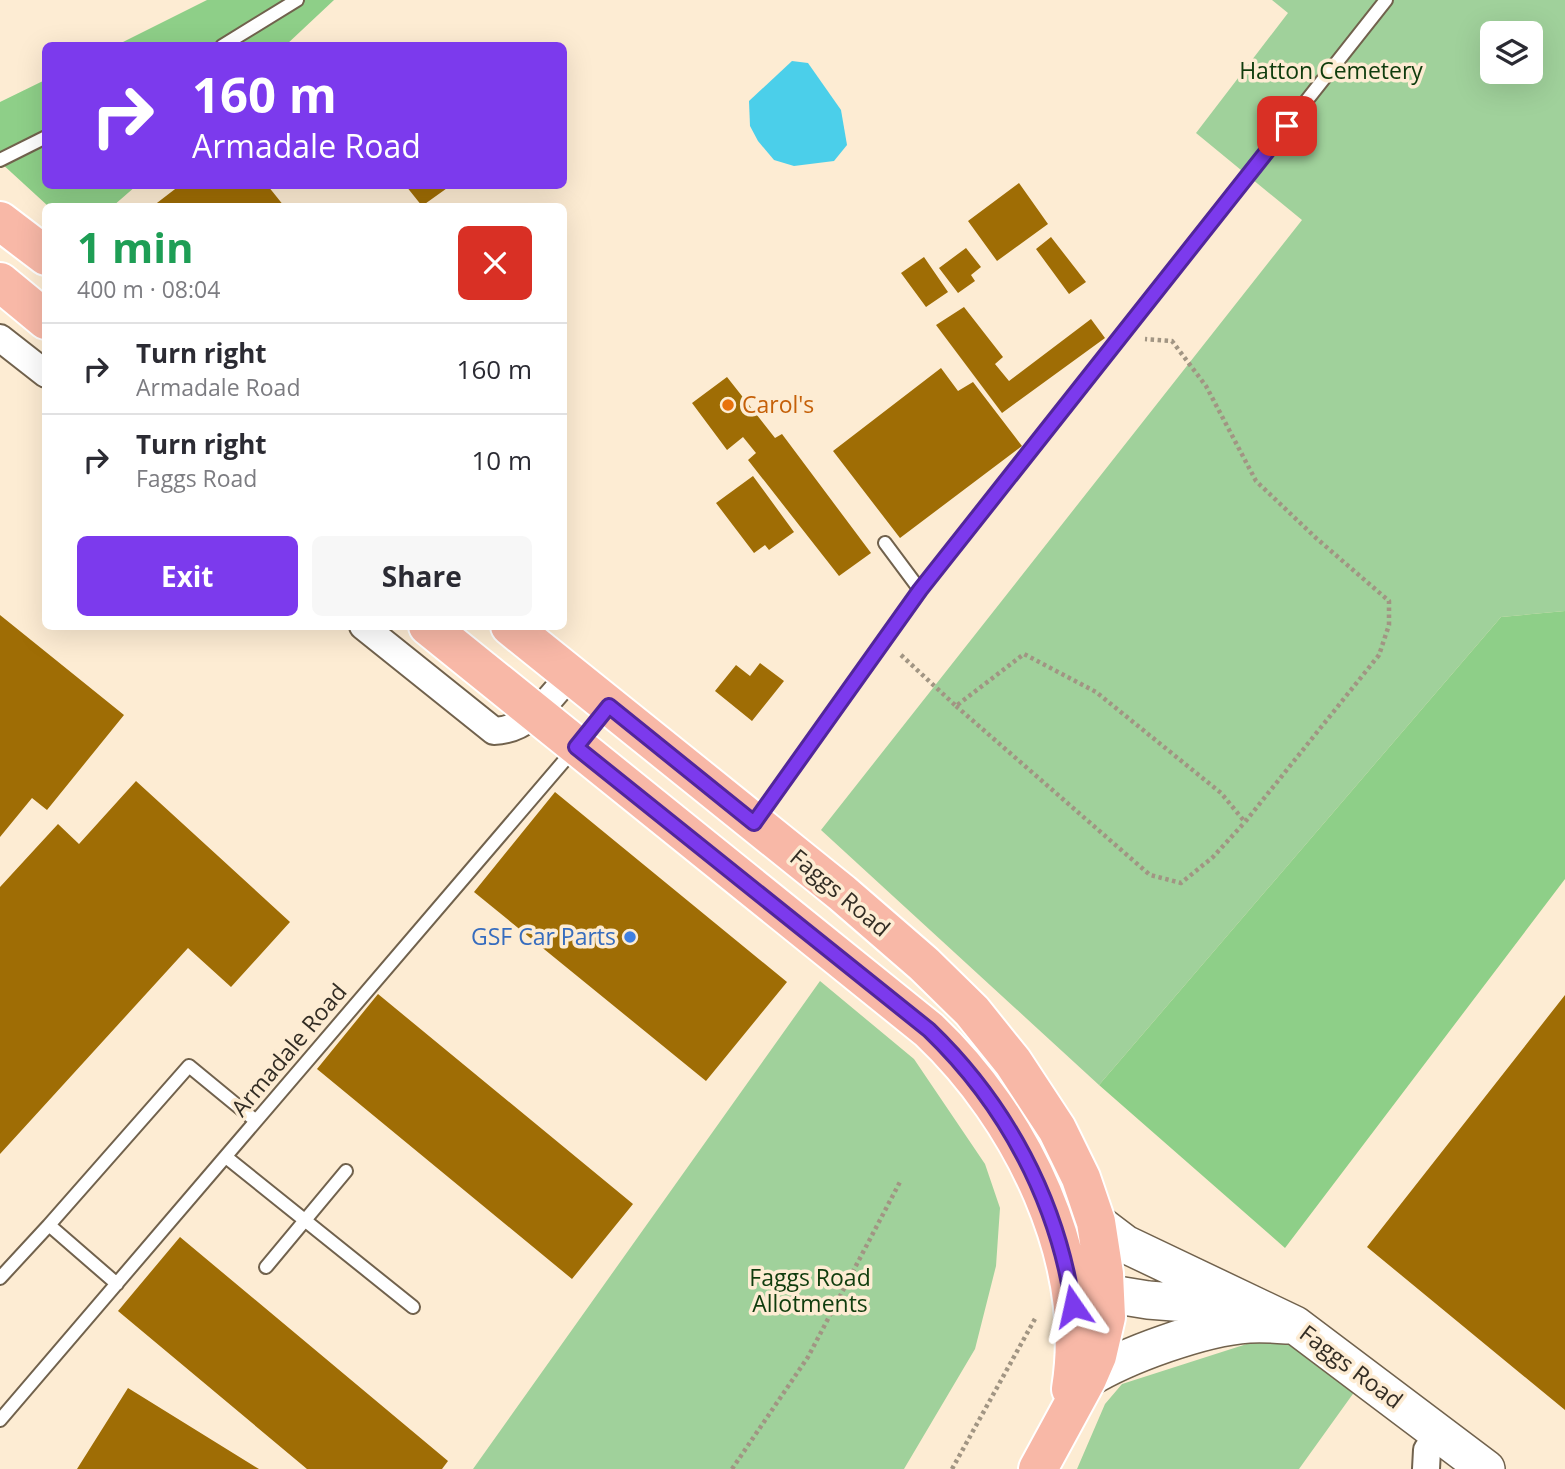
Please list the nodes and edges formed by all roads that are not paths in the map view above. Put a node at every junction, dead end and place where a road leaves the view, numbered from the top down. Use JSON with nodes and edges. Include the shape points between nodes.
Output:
{"nodes":[{"id":1,"x":297,"y":0,"type":"edge"},
{"id":2,"x":1386,"y":0,"type":"edge"},
{"id":3,"x":229,"y":42,"type":"edge"},
{"id":4,"x":42,"y":139,"type":"edge"},
{"id":5,"x":0,"y":160,"type":"edge"},
{"id":6,"x":0,"y":220,"type":"edge"},
{"id":7,"x":42,"y":253,"type":"edge"},
{"id":8,"x":0,"y":282,"type":"edge"},
{"id":9,"x":42,"y":317,"type":"edge"},
{"id":10,"x":0,"y":338,"type":"edge"},
{"id":11,"x":42,"y":371,"type":"edge"},
{"id":12,"x":885,"y":542,"type":"dead end"},
{"id":13,"x":920,"y":590,"type":"junction"},
{"id":14,"x":368,"y":630,"type":"edge"},
{"id":15,"x":433,"y":630,"type":"edge"},
{"id":16,"x":515,"y":630,"type":"edge"},
{"id":17,"x":570,"y":675,"type":"junction"},
{"id":18,"x":609,"y":706,"type":"junction"},
{"id":19,"x":537,"y":714,"type":"junction"},
{"id":20,"x":576,"y":747,"type":"junction"},
{"id":21,"x":754,"y":823,"type":"junction"},
{"id":22,"x":256,"y":1121,"type":"junction"},
{"id":23,"x":226,"y":1157,"type":"junction"},
{"id":24,"x":346,"y":1171,"type":"dead end"},
{"id":25,"x":306,"y":1221,"type":"junction"},
{"id":26,"x":1096,"y":1223,"type":"junction"},
{"id":27,"x":49,"y":1225,"type":"junction"},
{"id":28,"x":266,"y":1267,"type":"dead end"},
{"id":29,"x":0,"y":1278,"type":"edge"},
{"id":30,"x":117,"y":1284,"type":"junction"},
{"id":31,"x":1072,"y":1296,"type":"junction"},
{"id":32,"x":413,"y":1307,"type":"dead end"},
{"id":33,"x":1260,"y":1308,"type":"junction"},
{"id":34,"x":1295,"y":1325,"type":"junction"},
{"id":35,"x":1087,"y":1379,"type":"junction"},
{"id":36,"x":1067,"y":1415,"type":"junction"},
{"id":37,"x":0,"y":1420,"type":"edge"},
{"id":38,"x":1439,"y":1433,"type":"junction"},
{"id":39,"x":1038,"y":1469,"type":"edge"},
{"id":40,"x":1426,"y":1469,"type":"edge"},
{"id":41,"x":1486,"y":1469,"type":"edge"}],
"edges":[{"from":1,"to":3,"type":"lane"},
{"from":2,"to":13,"type":"lane"},
{"from":4,"to":5,"type":"lane"},
{"from":6,"to":7,"type":"main road"},
{"from":8,"to":9,"type":"main road"},
{"from":10,"to":11,"type":"street"},
{"from":12,"to":13,"type":"lane"},
{"from":13,"to":21,"type":"lane"},
{"from":14,"to":19,"type":"street","via":[[495,731],[509,731]]},
{"from":15,"to":19,"type":"main road"},
{"from":16,"to":17,"type":"main road","name":"Faggs Road"},
{"from":17,"to":18,"type":"main road","name":"Faggs Road"},
{"from":17,"to":19,"type":"street"},
{"from":18,"to":20,"type":"lane","name":"Armadale Road"},
{"from":18,"to":21,"type":"main road","name":"Faggs Road"},
{"from":19,"to":20,"type":"main road"},
{"from":20,"to":22,"type":"lane","name":"Armadale Road"},
{"from":20,"to":31,"type":"main road","via":[[958,1057],[988,1095],[1039,1184]]},
{"from":21,"to":26,"type":"main road","name":"Faggs Road","via":[[883,928],[972,1011],[1057,1129]]},
{"from":22,"to":23,"type":"lane","name":"Armadale Road"},
{"from":22,"to":27,"type":"lane","via":[[188,1066]]},
{"from":23,"to":25,"type":"lane"},
{"from":23,"to":30,"type":"lane","name":"Armadale Road"},
{"from":24,"to":25,"type":"lane"},
{"from":25,"to":28,"type":"lane"},
{"from":25,"to":32,"type":"lane"},
{"from":26,"to":31,"type":"main road","name":"Faggs Road"},
{"from":26,"to":33,"type":"street","name":"Faggs Road","via":[[1125,1244]]},
{"from":27,"to":29,"type":"lane"},
{"from":27,"to":30,"type":"lane"},
{"from":30,"to":37,"type":"lane","name":"Armadale Road"},
{"from":31,"to":33,"type":"street"},
{"from":31,"to":35,"type":"main road","via":[[1103,1334]]},
{"from":31,"to":36,"type":"main road","via":[[1074,1351]]},
{"from":33,"to":34,"type":"street","name":"Faggs Road"},
{"from":34,"to":35,"type":"street","via":[[1219,1329],[1136,1356]]},
{"from":34,"to":38,"type":"street","name":"Faggs Road"},
{"from":35,"to":36,"type":"main road"},
{"from":36,"to":39,"type":"main road"},
{"from":38,"to":40,"type":"street","via":[[1427,1450]]},
{"from":38,"to":41,"type":"street","name":"Faggs Road"}]}
